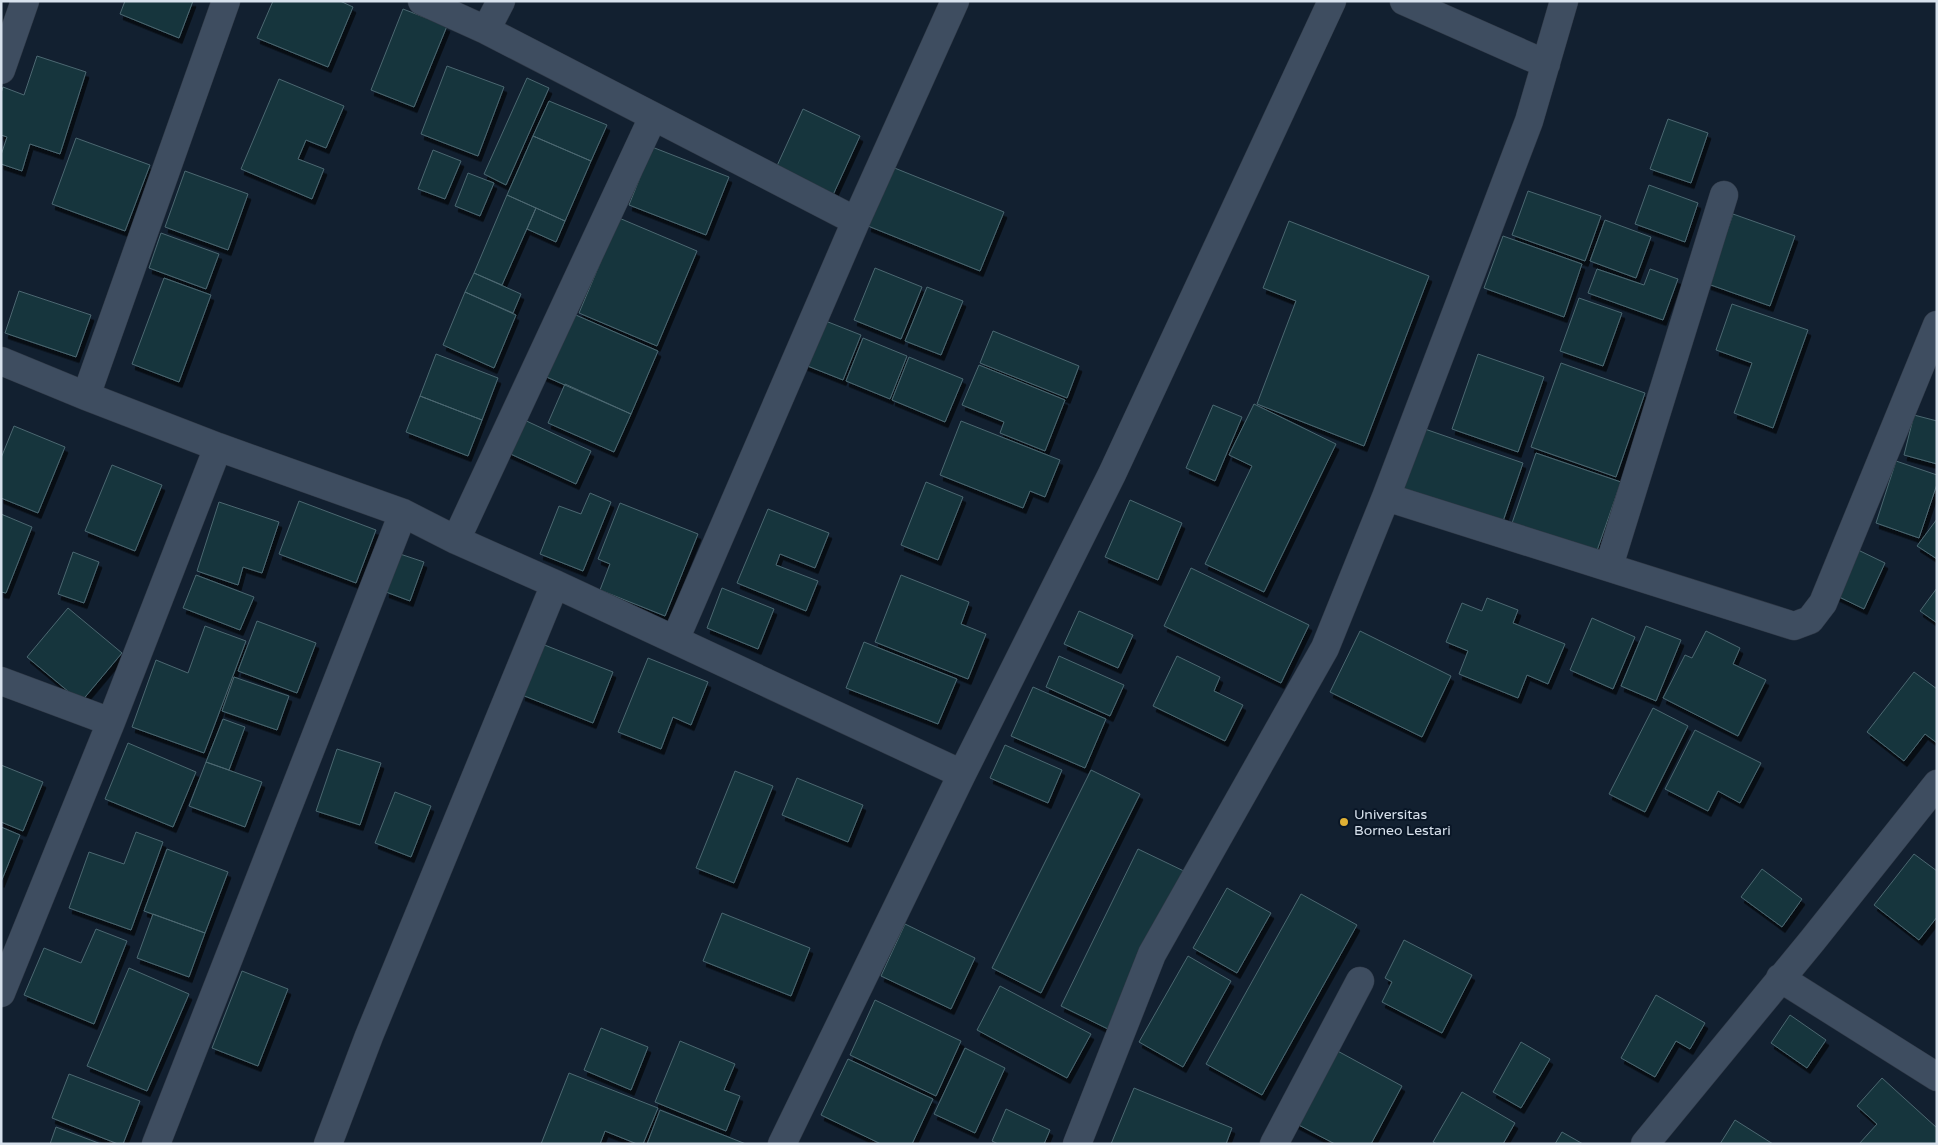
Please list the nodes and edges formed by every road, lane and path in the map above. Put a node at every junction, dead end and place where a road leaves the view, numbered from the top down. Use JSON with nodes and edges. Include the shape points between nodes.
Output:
{"nodes":[{"id":1,"x":25,"y":1,"type":"edge"},
{"id":2,"x":226,"y":1,"type":"edge"},
{"id":3,"x":422,"y":1,"type":"edge"},
{"id":4,"x":501,"y":1,"type":"edge"},
{"id":5,"x":954,"y":1,"type":"edge"},
{"id":6,"x":1332,"y":1,"type":"edge"},
{"id":7,"x":1404,"y":1,"type":"edge"},
{"id":8,"x":1564,"y":1,"type":"edge"},
{"id":9,"x":486,"y":30,"type":"junction"},
{"id":10,"x":1546,"y":64,"type":"junction"},
{"id":11,"x":1,"y":70,"type":"edge"},
{"id":12,"x":654,"y":116,"type":"junction"},
{"id":13,"x":1724,"y":194,"type":"dead end"},
{"id":14,"x":856,"y":221,"type":"junction"},
{"id":15,"x":1937,"y":325,"type":"edge"},
{"id":16,"x":1,"y":361,"type":"edge"},
{"id":17,"x":86,"y":396,"type":"junction"},
{"id":18,"x":218,"y":447,"type":"junction"},
{"id":19,"x":1386,"y":497,"type":"junction"},
{"id":20,"x":403,"y":513,"type":"junction"},
{"id":21,"x":456,"y":540,"type":"junction"},
{"id":22,"x":1608,"y":566,"type":"junction"},
{"id":23,"x":555,"y":584,"type":"junction"},
{"id":24,"x":675,"y":640,"type":"junction"},
{"id":25,"x":1,"y":681,"type":"edge"},
{"id":26,"x":111,"y":722,"type":"junction"},
{"id":27,"x":962,"y":774,"type":"junction"},
{"id":28,"x":1937,"y":784,"type":"edge"},
{"id":29,"x":1780,"y":978,"type":"junction"},
{"id":30,"x":1360,"y":981,"type":"dead end"},
{"id":31,"x":1,"y":993,"type":"edge"},
{"id":32,"x":1937,"y":1077,"type":"edge"},
{"id":33,"x":156,"y":1144,"type":"edge"},
{"id":34,"x":328,"y":1144,"type":"edge"},
{"id":35,"x":782,"y":1144,"type":"edge"},
{"id":36,"x":1077,"y":1144,"type":"edge"},
{"id":37,"x":1274,"y":1144,"type":"edge"},
{"id":38,"x":1645,"y":1144,"type":"edge"}],
"edges":[{"from":1,"to":11,"type":"street"},
{"from":2,"to":17,"type":"street"},
{"from":3,"to":9,"type":"street"},
{"from":4,"to":9,"type":"street"},
{"from":5,"to":14,"type":"street"},
{"from":6,"to":27,"type":"street","via":[[1112,474]]},
{"from":7,"to":10,"type":"street"},
{"from":8,"to":10,"type":"street"},
{"from":9,"to":12,"type":"street"},
{"from":10,"to":19,"type":"street","via":[[1529,121]]},
{"from":12,"to":14,"type":"street"},
{"from":12,"to":21,"type":"street"},
{"from":13,"to":22,"type":"street"},
{"from":14,"to":24,"type":"street"},
{"from":15,"to":22,"type":"street","via":[[1823,603],[1810,620],[1794,626]]},
{"from":16,"to":17,"type":"street"},
{"from":17,"to":18,"type":"street"},
{"from":18,"to":20,"type":"street"},
{"from":18,"to":26,"type":"street"},
{"from":19,"to":22,"type":"street"},
{"from":19,"to":36,"type":"street","via":[[1325,648],[1152,954]]},
{"from":20,"to":21,"type":"street"},
{"from":20,"to":33,"type":"street"},
{"from":21,"to":23,"type":"street"},
{"from":23,"to":24,"type":"street"},
{"from":23,"to":34,"type":"street","via":[[369,1036]]},
{"from":24,"to":27,"type":"street"},
{"from":25,"to":26,"type":"street"},
{"from":26,"to":31,"type":"street"},
{"from":27,"to":35,"type":"street"},
{"from":28,"to":29,"type":"street"},
{"from":29,"to":32,"type":"street"},
{"from":29,"to":38,"type":"street"},
{"from":30,"to":37,"type":"street"}]}
